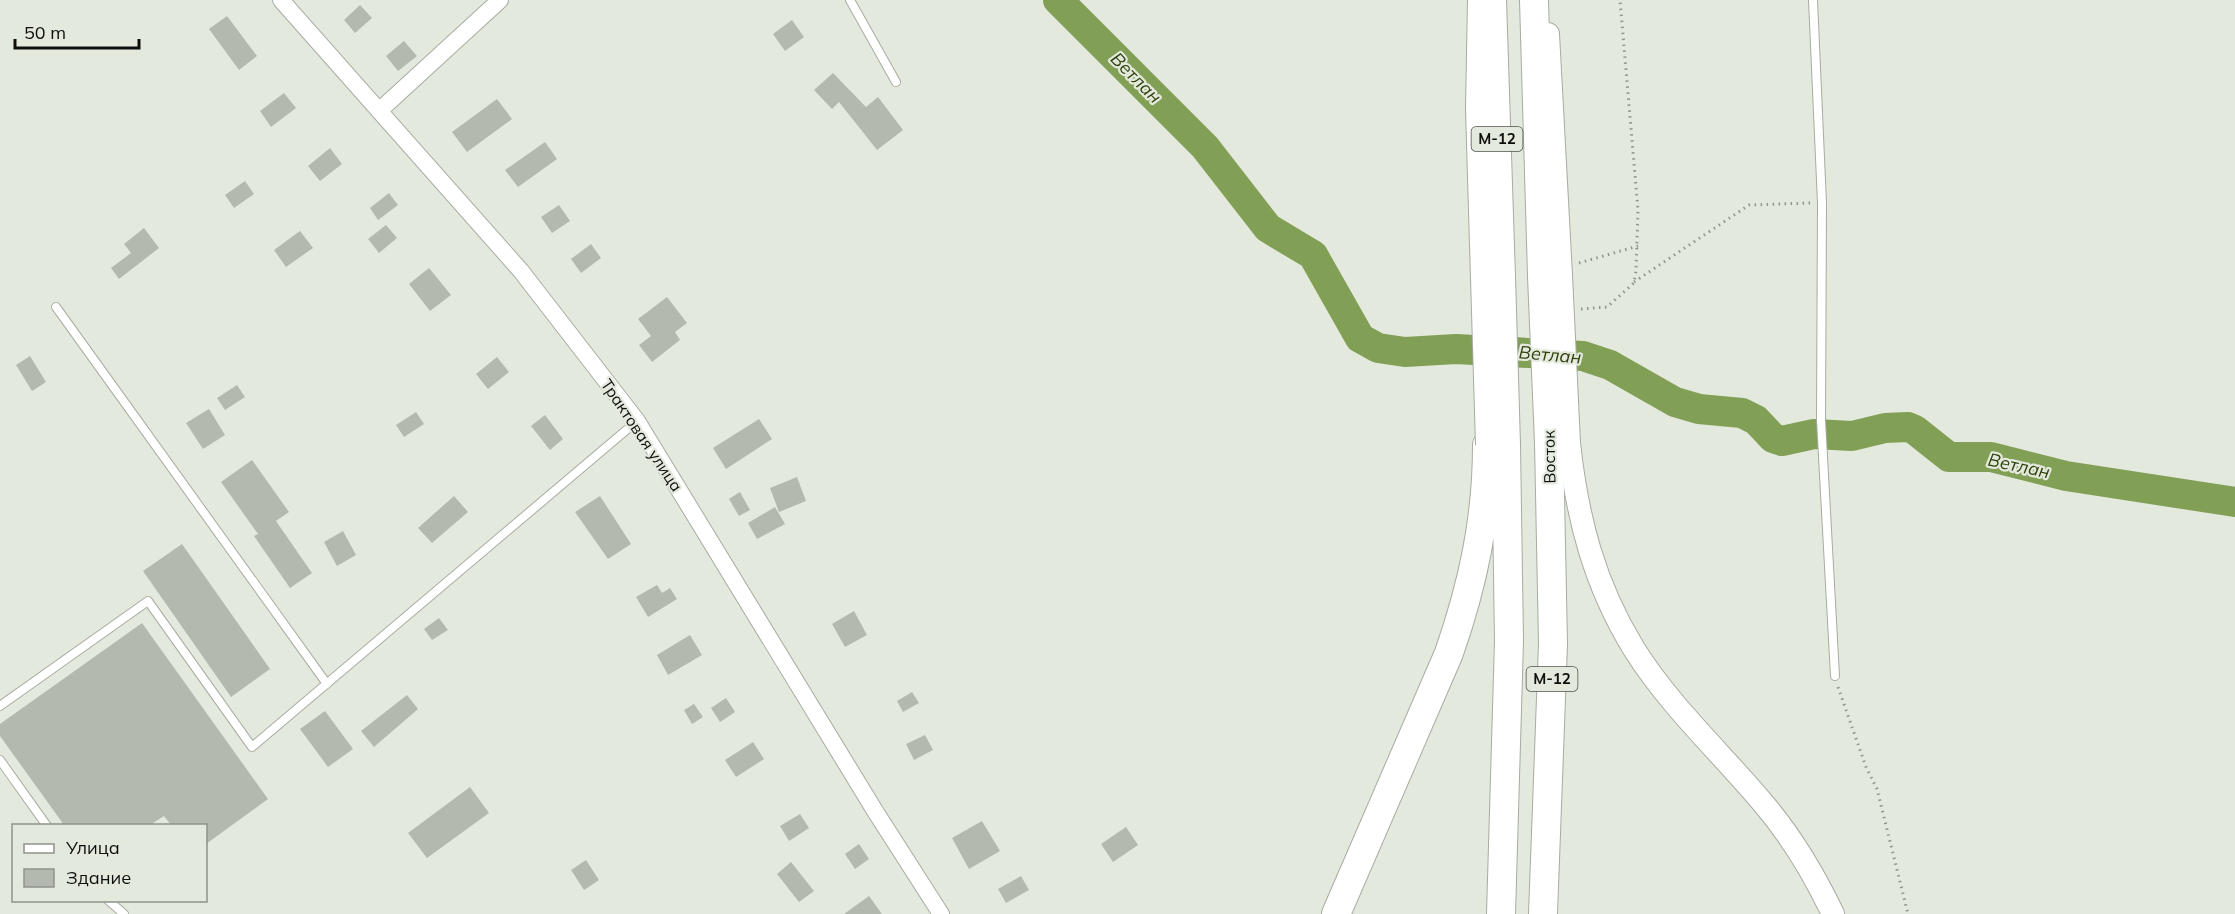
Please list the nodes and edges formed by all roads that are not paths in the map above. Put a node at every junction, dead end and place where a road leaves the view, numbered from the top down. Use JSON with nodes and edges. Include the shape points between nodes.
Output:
{"nodes":[{"id":1,"x":281,"y":0,"type":"edge"},
{"id":2,"x":500,"y":0,"type":"edge"},
{"id":3,"x":850,"y":0,"type":"edge"},
{"id":4,"x":1479,"y":0,"type":"edge"},
{"id":5,"x":1492,"y":0,"type":"edge"},
{"id":6,"x":1534,"y":0,"type":"edge"},
{"id":7,"x":1545,"y":0,"type":"edge"},
{"id":8,"x":1813,"y":0,"type":"edge"},
{"id":9,"x":896,"y":82,"type":"dead end"},
{"id":10,"x":379,"y":111,"type":"junction"},
{"id":11,"x":1557,"y":272,"type":"junction"},
{"id":12,"x":1492,"y":278,"type":"junction"},
{"id":13,"x":56,"y":307,"type":"dead end"},
{"id":14,"x":637,"y":421,"type":"junction"},
{"id":15,"x":1559,"y":443,"type":"junction"},
{"id":16,"x":1497,"y":445,"type":"junction"},
{"id":17,"x":1835,"y":676,"type":"road end"},
{"id":18,"x":327,"y":684,"type":"junction"},
{"id":19,"x":0,"y":706,"type":"edge"},
{"id":20,"x":0,"y":760,"type":"edge"},
{"id":21,"x":46,"y":824,"type":"edge"},
{"id":22,"x":110,"y":902,"type":"edge"},
{"id":23,"x":124,"y":914,"type":"edge"},
{"id":24,"x":941,"y":914,"type":"edge"},
{"id":25,"x":1336,"y":914,"type":"edge"},
{"id":26,"x":1501,"y":914,"type":"edge"},
{"id":27,"x":1543,"y":914,"type":"edge"},
{"id":28,"x":1833,"y":914,"type":"edge"}],
"edges":[{"from":1,"to":10,"type":"street","name":"Трактовая улица"},
{"from":2,"to":10,"type":"street"},
{"from":3,"to":9,"type":"lane"},
{"from":4,"to":12,"type":"main road","via":[[1477,109]]},
{"from":5,"to":12,"type":"highway","number":"М-12"},
{"from":6,"to":11,"type":"highway","name":"Восток","number":"М-12"},
{"from":7,"to":11,"type":"main road","via":[[1555,138]]},
{"from":8,"to":17,"type":"lane","via":[[1822,203],[1821,420]]},
{"from":10,"to":14,"type":"street","name":"Трактовая улица","via":[[521,271]]},
{"from":11,"to":15,"type":"highway","name":"Восток","number":"М-12","bridge":true},
{"from":12,"to":16,"type":"highway","number":"М-12","bridge":true},
{"from":13,"to":18,"type":"lane"},
{"from":14,"to":18,"type":"lane"},
{"from":14,"to":24,"type":"street","name":"Трактовая улица"},
{"from":15,"to":27,"type":"highway","name":"Восток","number":"М-12"},
{"from":15,"to":28,"type":"main road","via":[[1593,565],[1620,624],[1653,674],[1782,828]]},
{"from":16,"to":25,"type":"highway","via":[[1477,559],[1461,619]]},
{"from":16,"to":26,"type":"highway","number":"М-12","via":[[1509,641]]},
{"from":18,"to":19,"type":"lane","via":[[252,747],[148,601]]},
{"from":20,"to":21,"type":"lane"},
{"from":22,"to":23,"type":"lane"}]}
